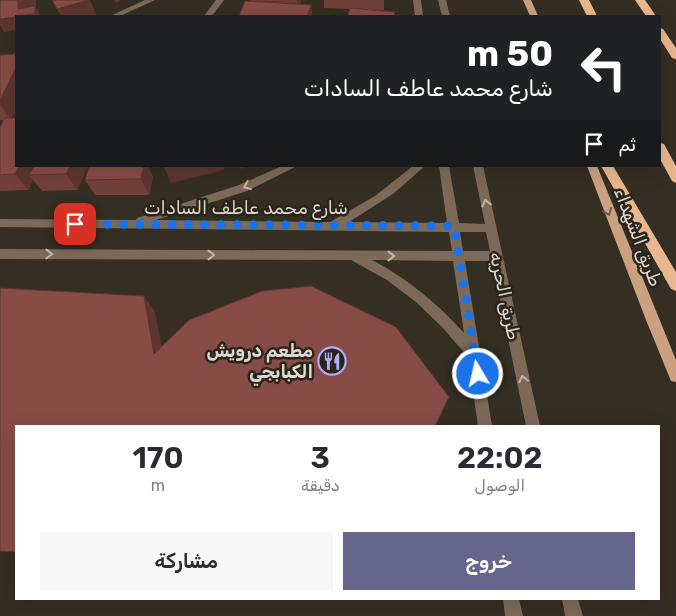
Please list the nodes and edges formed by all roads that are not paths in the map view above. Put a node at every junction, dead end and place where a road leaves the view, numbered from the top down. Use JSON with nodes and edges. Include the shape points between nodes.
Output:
{"nodes":[{"id":1,"x":151,"y":0,"type":"edge"},
{"id":2,"x":220,"y":0,"type":"edge"},
{"id":3,"x":417,"y":0,"type":"edge"},
{"id":4,"x":442,"y":0,"type":"edge"},
{"id":5,"x":527,"y":0,"type":"edge"},
{"id":6,"x":584,"y":0,"type":"edge"},
{"id":7,"x":640,"y":0,"type":"edge"},
{"id":8,"x":116,"y":15,"type":"edge"},
{"id":9,"x":209,"y":15,"type":"edge"},
{"id":10,"x":419,"y":15,"type":"edge"},
{"id":11,"x":446,"y":15,"type":"edge"},
{"id":12,"x":534,"y":15,"type":"edge"},
{"id":13,"x":592,"y":15,"type":"edge"},
{"id":14,"x":650,"y":15,"type":"edge"},
{"id":15,"x":661,"y":32,"type":"edge"},
{"id":16,"x":676,"y":56,"type":"edge"},
{"id":17,"x":661,"y":149,"type":"edge"},
{"id":18,"x":290,"y":167,"type":"edge"},
{"id":19,"x":419,"y":167,"type":"edge"},
{"id":20,"x":444,"y":167,"type":"edge"},
{"id":21,"x":478,"y":167,"type":"edge"},
{"id":22,"x":592,"y":167,"type":"edge"},
{"id":23,"x":608,"y":167,"type":"edge"},
{"id":24,"x":676,"y":178,"type":"edge"},
{"id":25,"x":0,"y":223,"type":"edge"},
{"id":26,"x":131,"y":224,"type":"junction"},
{"id":27,"x":332,"y":226,"type":"junction"},
{"id":28,"x":454,"y":226,"type":"junction"},
{"id":29,"x":491,"y":228,"type":"junction"},
{"id":30,"x":0,"y":254,"type":"edge"},
{"id":31,"x":350,"y":255,"type":"junction"},
{"id":32,"x":458,"y":256,"type":"junction"},
{"id":33,"x":497,"y":256,"type":"junction"},
{"id":34,"x":676,"y":285,"type":"edge"},
{"id":35,"x":475,"y":357,"type":"junction"},
{"id":36,"x":676,"y":376,"type":"edge"},
{"id":37,"x":485,"y":425,"type":"edge"},
{"id":38,"x":533,"y":425,"type":"edge"},
{"id":39,"x":512,"y":600,"type":"edge"},
{"id":40,"x":570,"y":600,"type":"edge"},
{"id":41,"x":514,"y":616,"type":"edge"},
{"id":42,"x":574,"y":616,"type":"edge"}],
"edges":[{"from":1,"to":8,"type":"street"},
{"from":2,"to":9,"type":"street"},
{"from":3,"to":10,"type":"street"},
{"from":4,"to":11,"type":"street"},
{"from":5,"to":12,"type":"main road"},
{"from":6,"to":13,"type":"highway"},
{"from":7,"to":14,"type":"highway"},
{"from":15,"to":16,"type":"highway"},
{"from":17,"to":24,"type":"highway"},
{"from":18,"to":26,"type":"street","one_way":true,"via":[[243,188]]},
{"from":19,"to":27,"type":"street","via":[[400,186]]},
{"from":20,"to":28,"type":"street"},
{"from":29,"to":21,"type":"street","name":"طريق الحريه","one_way":true},
{"from":22,"to":36,"type":"main road","name":"طريق الشهداء","one_way":true},
{"from":23,"to":34,"type":"highway"},
{"from":25,"to":26,"type":"street","name":"شارع محمد عاطف السادات"},
{"from":26,"to":27,"type":"street","name":"شارع محمد عاطف السادات"},
{"from":27,"to":28,"type":"street","name":"شارع محمد عاطف السادات"},
{"from":28,"to":29,"type":"street","name":"شارع محمد عاطف السادات"},
{"from":28,"to":32,"type":"street"},
{"from":29,"to":33,"type":"street","name":"طريق الحريه"},
{"from":30,"to":31,"type":"street","one_way":true},
{"from":31,"to":32,"type":"street","one_way":true},
{"from":31,"to":35,"type":"street","via":[[385,272],[418,295],[448,322]]},
{"from":32,"to":33,"type":"street"},
{"from":32,"to":35,"type":"street"},
{"from":38,"to":33,"type":"street","name":"طريق الحريه","one_way":true},
{"from":35,"to":37,"type":"street"},
{"from":39,"to":41,"type":"street"},
{"from":40,"to":42,"type":"street"}]}
